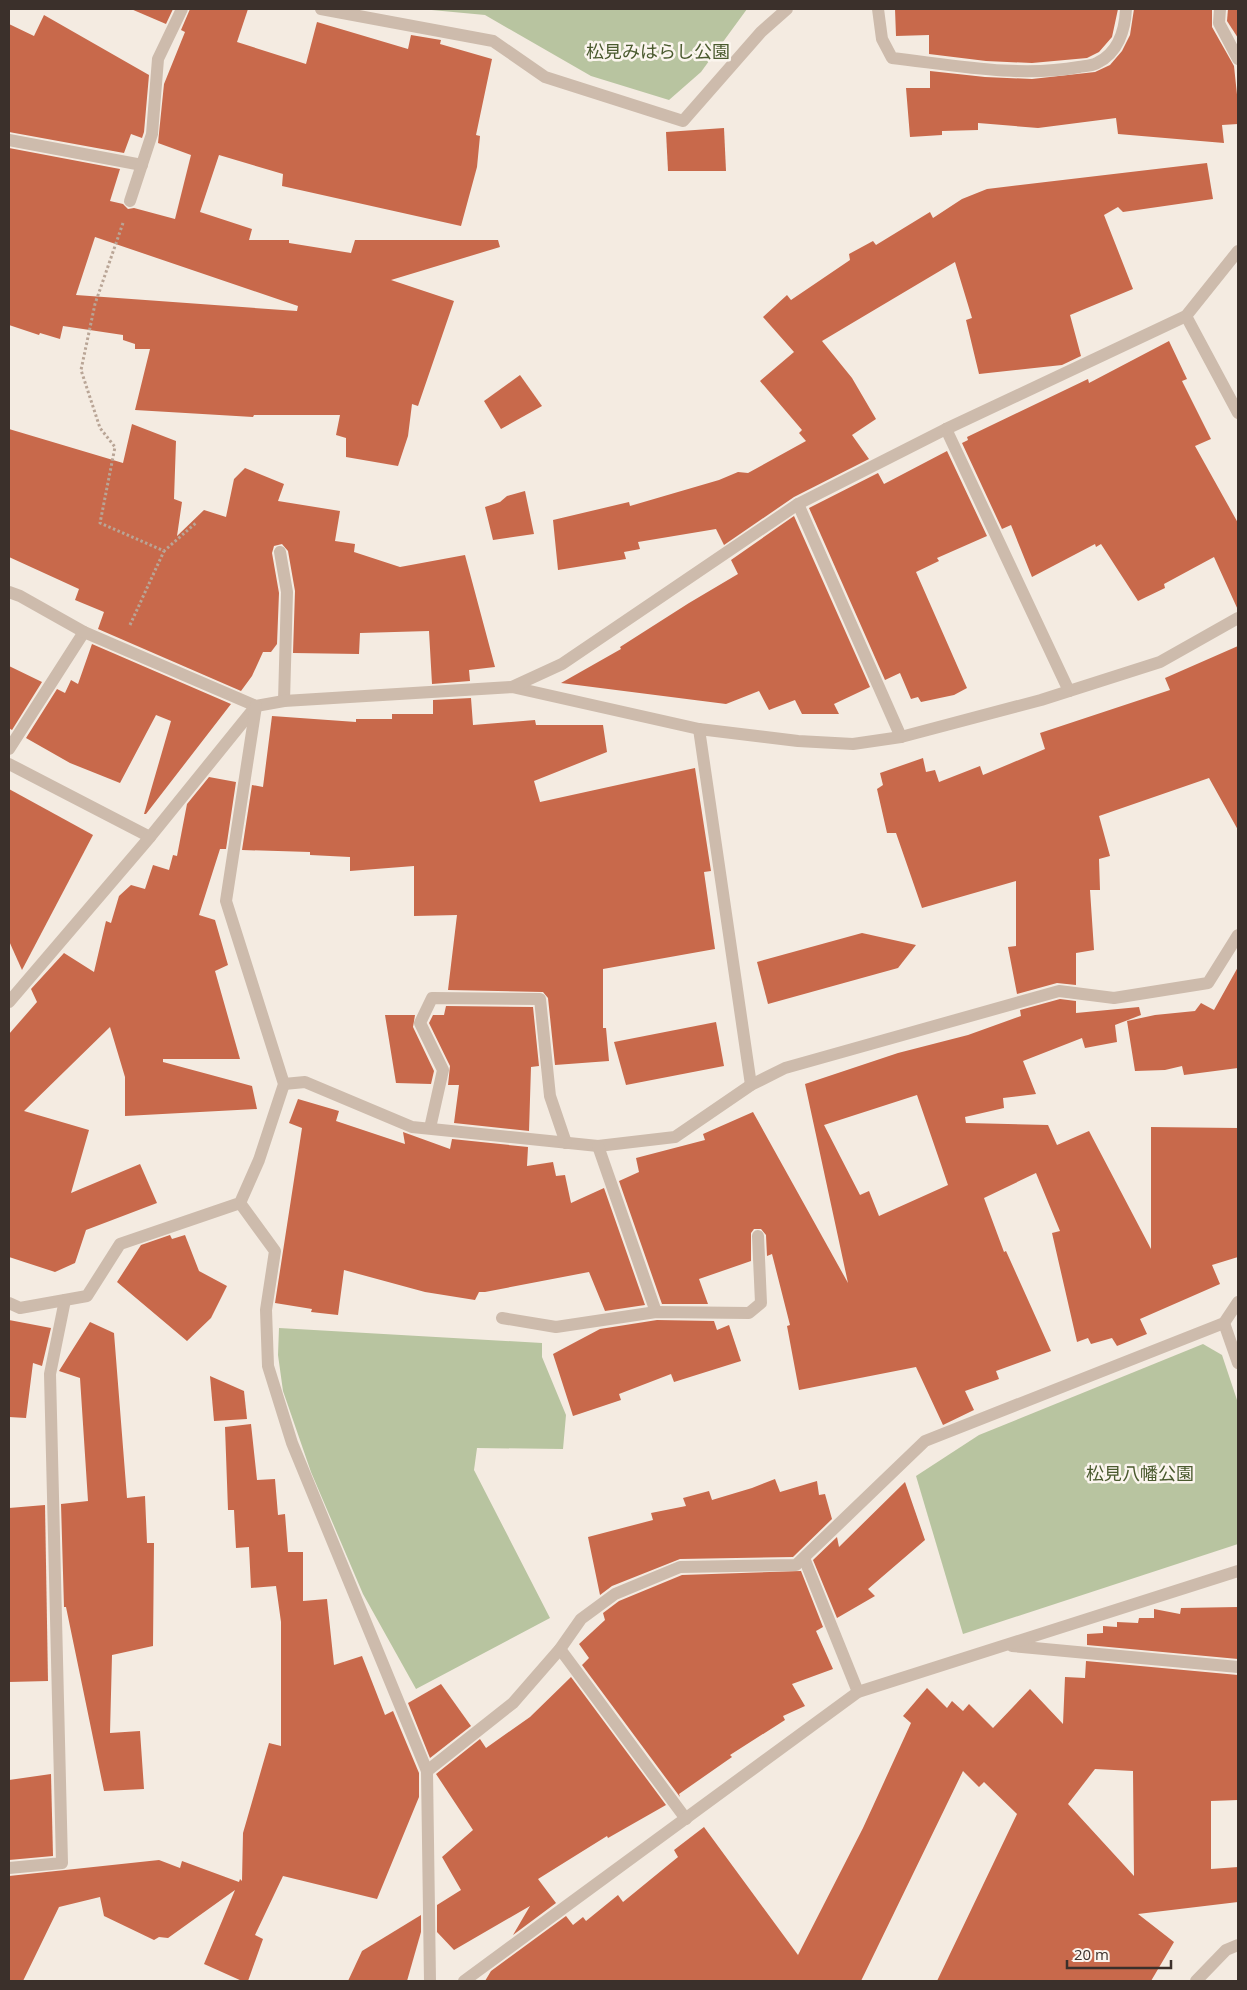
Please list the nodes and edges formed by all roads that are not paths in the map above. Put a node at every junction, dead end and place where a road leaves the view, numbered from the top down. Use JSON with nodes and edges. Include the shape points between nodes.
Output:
{"nodes":[{"id":1,"x":182,"y":9,"type":"edge"},
{"id":2,"x":321,"y":9,"type":"edge"},
{"id":3,"x":786,"y":9,"type":"edge"},
{"id":4,"x":878,"y":9,"type":"edge"},
{"id":5,"x":1126,"y":9,"type":"edge"},
{"id":6,"x":1220,"y":9,"type":"edge"},
{"id":7,"x":1238,"y":59,"type":"edge"},
{"id":8,"x":9,"y":140,"type":"edge"},
{"id":9,"x":142,"y":165,"type":"junction"},
{"id":10,"x":130,"y":201,"type":"road end"},
{"id":11,"x":1238,"y":251,"type":"edge"},
{"id":12,"x":1186,"y":316,"type":"junction"},
{"id":13,"x":1238,"y":413,"type":"edge"},
{"id":14,"x":946,"y":430,"type":"junction"},
{"id":15,"x":798,"y":504,"type":"junction"},
{"id":16,"x":280,"y":552,"type":"dead end"},
{"id":17,"x":9,"y":592,"type":"edge"},
{"id":18,"x":1238,"y":618,"type":"edge"},
{"id":19,"x":84,"y":632,"type":"junction"},
{"id":20,"x":512,"y":687,"type":"junction"},
{"id":21,"x":1069,"y":691,"type":"junction"},
{"id":22,"x":284,"y":700,"type":"junction"},
{"id":23,"x":256,"y":706,"type":"junction"},
{"id":24,"x":699,"y":729,"type":"junction"},
{"id":25,"x":901,"y":737,"type":"junction"},
{"id":26,"x":9,"y":748,"type":"edge"},
{"id":27,"x":9,"y":764,"type":"edge"},
{"id":28,"x":150,"y":837,"type":"junction"},
{"id":29,"x":1238,"y":935,"type":"edge"},
{"id":30,"x":9,"y":1002,"type":"edge"},
{"id":31,"x":284,"y":1084,"type":"junction"},
{"id":32,"x":751,"y":1085,"type":"junction"},
{"id":33,"x":430,"y":1128,"type":"junction"},
{"id":34,"x":566,"y":1143,"type":"junction"},
{"id":35,"x":598,"y":1146,"type":"junction"},
{"id":36,"x":240,"y":1203,"type":"junction"},
{"id":37,"x":758,"y":1236,"type":"dead end"},
{"id":38,"x":65,"y":1300,"type":"junction"},
{"id":39,"x":1238,"y":1302,"type":"edge"},
{"id":40,"x":9,"y":1303,"type":"edge"},
{"id":41,"x":656,"y":1312,"type":"junction"},
{"id":42,"x":502,"y":1318,"type":"dead end"},
{"id":43,"x":1224,"y":1323,"type":"junction"},
{"id":44,"x":1238,"y":1363,"type":"edge"},
{"id":45,"x":804,"y":1558,"type":"junction"},
{"id":46,"x":1238,"y":1571,"type":"edge"},
{"id":47,"x":1006,"y":1645,"type":"junction"},
{"id":48,"x":560,"y":1649,"type":"junction"},
{"id":49,"x":1238,"y":1667,"type":"edge"},
{"id":50,"x":858,"y":1692,"type":"junction"},
{"id":51,"x":427,"y":1771,"type":"junction"},
{"id":52,"x":686,"y":1819,"type":"junction"},
{"id":53,"x":9,"y":1868,"type":"edge"},
{"id":54,"x":1238,"y":1945,"type":"edge"},
{"id":55,"x":430,"y":1981,"type":"edge"},
{"id":56,"x":464,"y":1981,"type":"edge"},
{"id":57,"x":1196,"y":1981,"type":"edge"}],
"edges":[{"from":1,"to":9,"type":"street","via":[[158,59],[152,134]]},
{"from":2,"to":3,"type":"street","via":[[493,41],[545,77],[684,121],[761,32]]},
{"from":4,"to":5,"type":"street","via":[[882,39],[892,58],[1010,71],[1056,71],[1097,64],[1116,49]]},
{"from":6,"to":7,"type":"street","via":[[1219,24]]},
{"from":8,"to":9,"type":"street"},
{"from":9,"to":10,"type":"street"},
{"from":11,"to":12,"type":"street"},
{"from":12,"to":13,"type":"street"},
{"from":12,"to":14,"type":"street"},
{"from":14,"to":15,"type":"street"},
{"from":14,"to":21,"type":"street"},
{"from":15,"to":20,"type":"street","via":[[562,664]]},
{"from":15,"to":25,"type":"street"},
{"from":16,"to":22,"type":"street","via":[[287,592]]},
{"from":17,"to":19,"type":"street"},
{"from":18,"to":21,"type":"street","via":[[1160,662]]},
{"from":19,"to":23,"type":"street"},
{"from":19,"to":26,"type":"street"},
{"from":20,"to":22,"type":"street"},
{"from":20,"to":24,"type":"street"},
{"from":21,"to":25,"type":"street"},
{"from":22,"to":23,"type":"street"},
{"from":23,"to":28,"type":"street"},
{"from":23,"to":31,"type":"street","via":[[226,901]]},
{"from":24,"to":25,"type":"street","via":[[798,742],[853,744]]},
{"from":24,"to":32,"type":"street"},
{"from":27,"to":28,"type":"street"},
{"from":28,"to":30,"type":"street"},
{"from":29,"to":32,"type":"street","via":[[1208,982],[1114,998],[1059,991],[785,1068]]},
{"from":31,"to":33,"type":"street","via":[[305,1082],[412,1127]]},
{"from":31,"to":36,"type":"street","via":[[259,1160]]},
{"from":32,"to":35,"type":"street","via":[[675,1136]]},
{"from":33,"to":34,"type":"street"},
{"from":33,"to":34,"type":"street","via":[[443,1070],[420,1023],[432,998],[540,999],[550,1096]]},
{"from":34,"to":35,"type":"street"},
{"from":35,"to":41,"type":"street"},
{"from":36,"to":38,"type":"street","via":[[120,1244],[87,1296]]},
{"from":36,"to":51,"type":"street","via":[[275,1251],[266,1310],[268,1366],[292,1443]]},
{"from":37,"to":41,"type":"street","via":[[761,1303],[748,1313]]},
{"from":38,"to":40,"type":"street","via":[[20,1308]]},
{"from":38,"to":53,"type":"street","via":[[50,1374],[62,1863]]},
{"from":39,"to":43,"type":"street"},
{"from":41,"to":42,"type":"street","via":[[556,1328]]},
{"from":43,"to":44,"type":"street"},
{"from":43,"to":45,"type":"street","via":[[925,1441]]},
{"from":45,"to":48,"type":"street","via":[[796,1565],[680,1567],[615,1594],[581,1619]]},
{"from":45,"to":50,"type":"street"},
{"from":46,"to":47,"type":"street"},
{"from":47,"to":49,"type":"street"},
{"from":47,"to":50,"type":"street"},
{"from":48,"to":51,"type":"street","via":[[513,1703]]},
{"from":48,"to":52,"type":"street"},
{"from":50,"to":52,"type":"street"},
{"from":51,"to":55,"type":"street"},
{"from":52,"to":56,"type":"street"},
{"from":54,"to":57,"type":"street","via":[[1226,1950]]}]}
